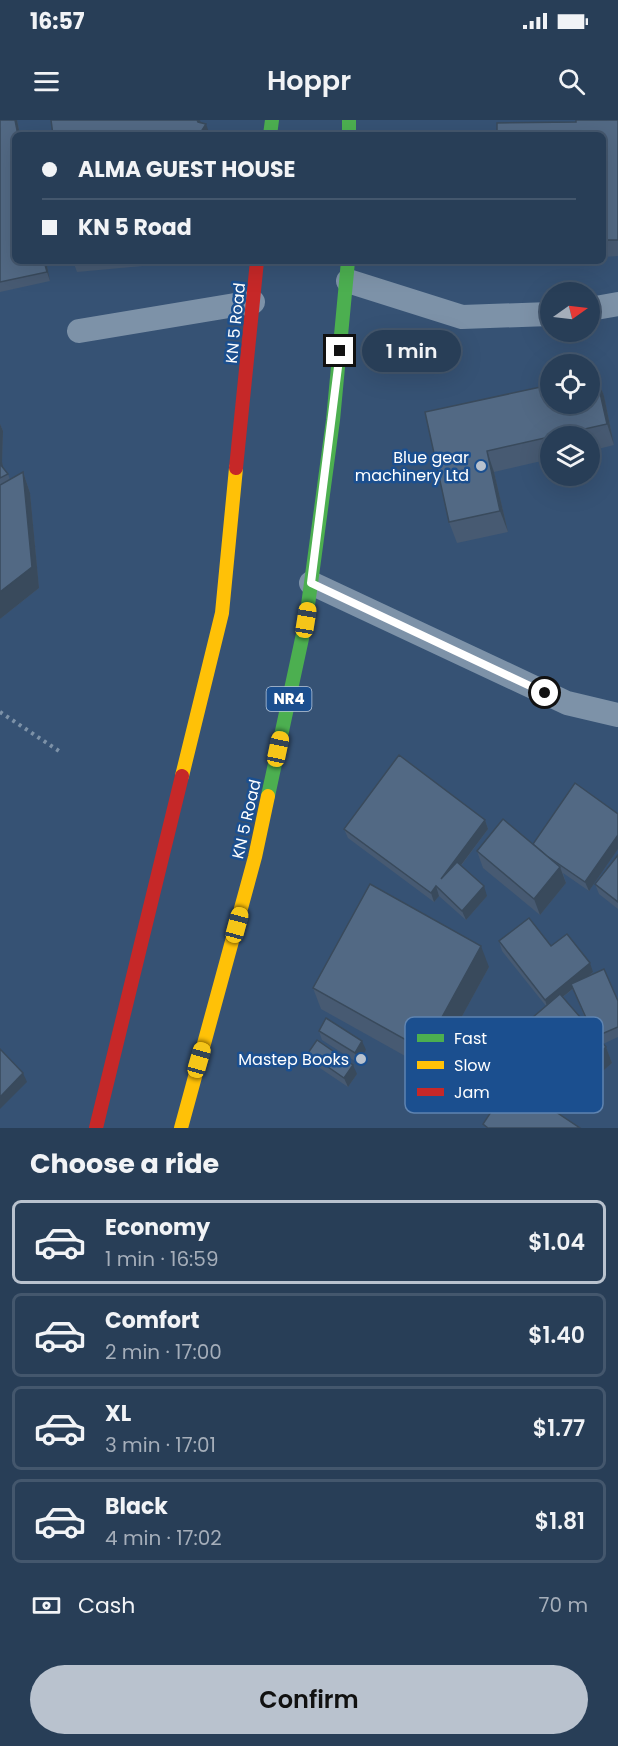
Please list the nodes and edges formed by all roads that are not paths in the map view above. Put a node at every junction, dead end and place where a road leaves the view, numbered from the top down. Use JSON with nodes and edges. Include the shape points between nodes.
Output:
{"nodes":[{"id":1,"x":257,"y":264,"type":"edge"},
{"id":2,"x":348,"y":271,"type":"edge"},
{"id":3,"x":253,"y":302,"type":"junction"},
{"id":4,"x":618,"y":304,"type":"edge"},
{"id":5,"x":600,"y":307,"type":"edge"},
{"id":6,"x":540,"y":314,"type":"edge"},
{"id":7,"x":79,"y":331,"type":"dead end"},
{"id":8,"x":311,"y":583,"type":"junction"},
{"id":9,"x":618,"y":715,"type":"edge"},
{"id":10,"x":96,"y":1128,"type":"edge"},
{"id":11,"x":181,"y":1128,"type":"edge"}],
"edges":[{"from":1,"to":3,"type":"highway","name":"KN 5 Road"},
{"from":2,"to":6,"type":"lane","via":[[462,317]]},
{"from":2,"to":8,"type":"highway","name":"KN 5 Road","number":"NR4"},
{"from":3,"to":7,"type":"lane"},
{"from":3,"to":10,"type":"highway","name":"KN 5 Road","via":[[222,613]]},
{"from":4,"to":5,"type":"lane"},
{"from":8,"to":9,"type":"lane","via":[[567,703]]},
{"from":8,"to":11,"type":"highway","name":"KN 5 Road","number":"NR4","via":[[255,857]]}]}
